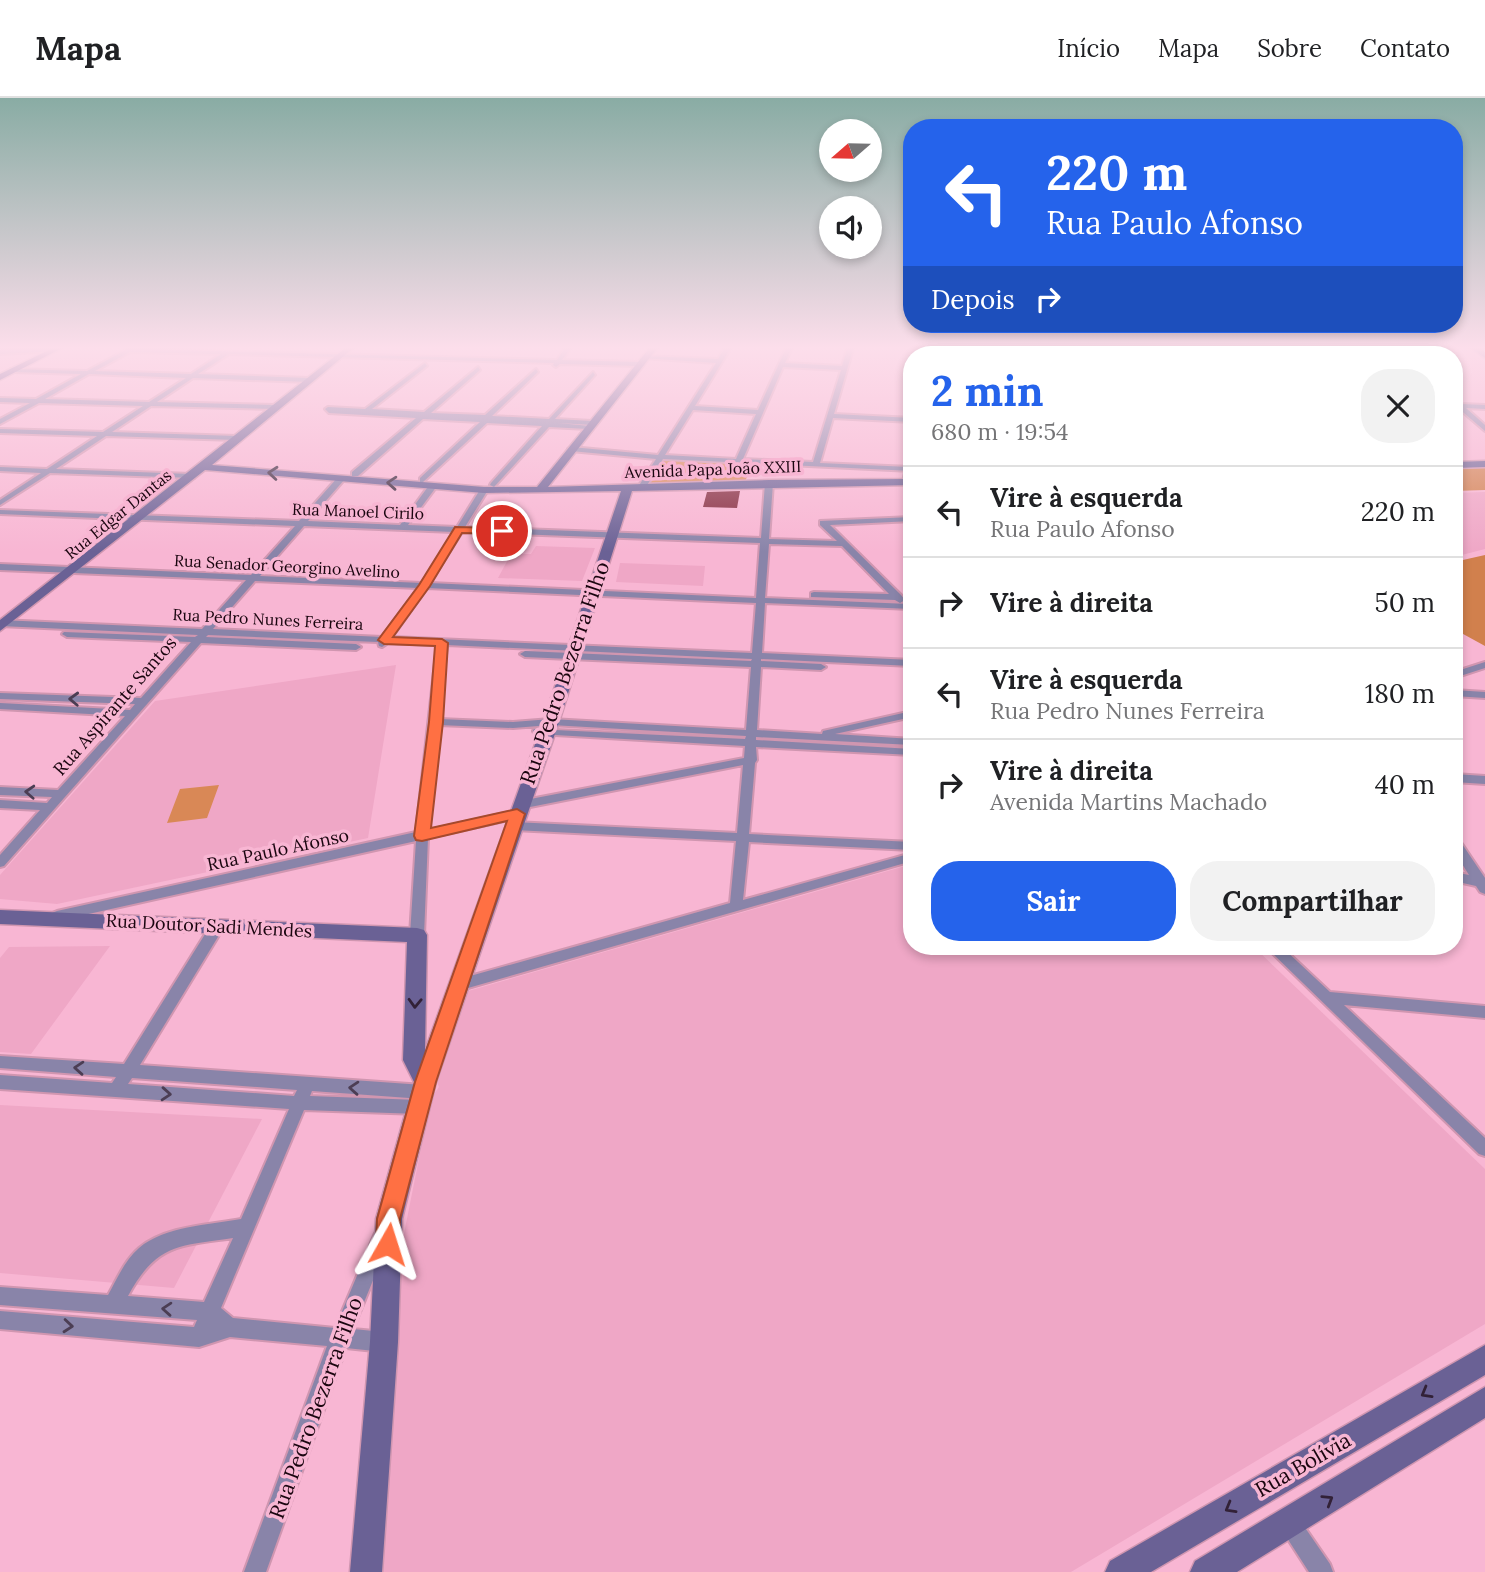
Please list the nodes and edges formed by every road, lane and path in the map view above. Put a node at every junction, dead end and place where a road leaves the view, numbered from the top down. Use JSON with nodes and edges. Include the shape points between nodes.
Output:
{"nodes":[{"id":1,"x":134,"y":415,"type":"edge"},
{"id":2,"x":265,"y":415,"type":"edge"},
{"id":3,"x":424,"y":415,"type":"joint"},
{"id":4,"x":490,"y":415,"type":"edge"},
{"id":5,"x":556,"y":415,"type":"edge"},
{"id":6,"x":598,"y":415,"type":"edge"},
{"id":7,"x":686,"y":415,"type":"edge"},
{"id":8,"x":759,"y":415,"type":"edge"},
{"id":9,"x":1470,"y":415,"type":"edge"},
{"id":10,"x":830,"y":416,"type":"joint"},
{"id":11,"x":486,"y":419,"type":"junction"},
{"id":12,"x":903,"y":420,"type":"edge"},
{"id":13,"x":549,"y":423,"type":"junction"},
{"id":14,"x":590,"y":425,"type":"junction"},
{"id":15,"x":1485,"y":429,"type":"edge"},
{"id":16,"x":0,"y":431,"type":"edge"},
{"id":17,"x":103,"y":436,"type":"junction"},
{"id":18,"x":237,"y":438,"type":"junction"},
{"id":19,"x":571,"y":449,"type":"junction"},
{"id":20,"x":659,"y":457,"type":"junction"},
{"id":21,"x":738,"y":461,"type":"junction"},
{"id":22,"x":1485,"y":464,"type":"edge"},
{"id":23,"x":816,"y":465,"type":"junction"},
{"id":24,"x":1463,"y":465,"type":"edge"},
{"id":25,"x":0,"y":469,"type":"edge"},
{"id":26,"x":49,"y":471,"type":"junction"},
{"id":27,"x":196,"y":471,"type":"junction"},
{"id":28,"x":903,"y":472,"type":"edge"},
{"id":29,"x":355,"y":474,"type":"dead end"},
{"id":30,"x":903,"y":475,"type":"edge"},
{"id":31,"x":341,"y":479,"type":"junction"},
{"id":32,"x":428,"y":483,"type":"junction"},
{"id":33,"x":769,"y":483,"type":"junction"},
{"id":34,"x":489,"y":487,"type":"junction"},
{"id":35,"x":628,"y":487,"type":"junction"},
{"id":36,"x":642,"y":487,"type":"junction"},
{"id":37,"x":539,"y":490,"type":"junction"},
{"id":38,"x":0,"y":503,"type":"edge"},
{"id":39,"x":0,"y":512,"type":"edge"},
{"id":40,"x":140,"y":518,"type":"junction"},
{"id":41,"x":903,"y":519,"type":"edge"},
{"id":42,"x":301,"y":523,"type":"junction"},
{"id":43,"x":402,"y":527,"type":"junction"},
{"id":44,"x":458,"y":529,"type":"junction"},
{"id":45,"x":612,"y":535,"type":"junction"},
{"id":46,"x":764,"y":541,"type":"junction"},
{"id":47,"x":841,"y":544,"type":"junction"},
{"id":48,"x":0,"y":561,"type":"edge"},
{"id":49,"x":0,"y":567,"type":"edge"},
{"id":50,"x":77,"y":567,"type":"junction"},
{"id":51,"x":257,"y":575,"type":"junction"},
{"id":52,"x":426,"y":582,"type":"junction"},
{"id":53,"x":593,"y":590,"type":"junction"},
{"id":54,"x":760,"y":597,"type":"junction"},
{"id":55,"x":898,"y":597,"type":"junction"},
{"id":56,"x":903,"y":602,"type":"edge"},
{"id":57,"x":903,"y":608,"type":"edge"},
{"id":58,"x":1,"y":626,"type":"edge"},
{"id":59,"x":205,"y":631,"type":"junction"},
{"id":60,"x":196,"y":640,"type":"junction"},
{"id":61,"x":382,"y":644,"type":"junction"},
{"id":62,"x":441,"y":647,"type":"junction"},
{"id":63,"x":572,"y":652,"type":"junction"},
{"id":64,"x":755,"y":660,"type":"junction"},
{"id":65,"x":903,"y":663,"type":"edge"},
{"id":66,"x":873,"y":665,"type":"junction"},
{"id":67,"x":1485,"y":666,"type":"edge"},
{"id":68,"x":903,"y":669,"type":"edge"},
{"id":69,"x":1463,"y":672,"type":"edge"},
{"id":70,"x":1463,"y":694,"type":"edge"},
{"id":71,"x":1485,"y":695,"type":"edge"},
{"id":72,"x":0,"y":696,"type":"edge"},
{"id":73,"x":1463,"y":700,"type":"edge"},
{"id":74,"x":142,"y":701,"type":"junction"},
{"id":75,"x":1485,"y":701,"type":"edge"},
{"id":76,"x":0,"y":706,"type":"edge"},
{"id":77,"x":131,"y":713,"type":"junction"},
{"id":78,"x":903,"y":717,"type":"edge"},
{"id":79,"x":436,"y":722,"type":"junction"},
{"id":80,"x":549,"y":727,"type":"junction"},
{"id":81,"x":810,"y":737,"type":"junction"},
{"id":82,"x":751,"y":739,"type":"junction"},
{"id":83,"x":903,"y":742,"type":"edge"},
{"id":84,"x":903,"y":751,"type":"edge"},
{"id":85,"x":751,"y":760,"type":"junction"},
{"id":86,"x":1463,"y":771,"type":"edge"},
{"id":87,"x":1485,"y":772,"type":"edge"},
{"id":88,"x":1463,"y":779,"type":"edge"},
{"id":89,"x":1485,"y":780,"type":"edge"},
{"id":90,"x":0,"y":791,"type":"edge"},
{"id":91,"x":60,"y":794,"type":"junction"},
{"id":92,"x":0,"y":804,"type":"edge"},
{"id":93,"x":49,"y":807,"type":"junction"},
{"id":94,"x":517,"y":815,"type":"junction"},
{"id":95,"x":422,"y":836,"type":"junction"},
{"id":96,"x":743,"y":837,"type":"junction"},
{"id":97,"x":903,"y":846,"type":"edge"},
{"id":98,"x":1463,"y":854,"type":"edge"},
{"id":99,"x":903,"y":860,"type":"edge"},
{"id":100,"x":0,"y":863,"type":"edge"},
{"id":101,"x":1463,"y":877,"type":"edge"},
{"id":102,"x":1482,"y":880,"type":"edge"},
{"id":103,"x":736,"y":908,"type":"junction"},
{"id":104,"x":0,"y":917,"type":"edge"},
{"id":105,"x":46,"y":919,"type":"junction"},
{"id":106,"x":217,"y":927,"type":"junction"},
{"id":107,"x":417,"y":935,"type":"junction"},
{"id":108,"x":1282,"y":955,"type":"edge"},
{"id":109,"x":461,"y":984,"type":"junction"},
{"id":110,"x":1328,"y":998,"type":"junction"},
{"id":111,"x":1485,"y":1012,"type":"edge"},
{"id":112,"x":0,"y":1062,"type":"edge"},
{"id":113,"x":129,"y":1071,"type":"junction"},
{"id":114,"x":0,"y":1082,"type":"edge"},
{"id":115,"x":307,"y":1085,"type":"junction"},
{"id":116,"x":116,"y":1090,"type":"junction"},
{"id":117,"x":422,"y":1094,"type":"junction"},
{"id":118,"x":299,"y":1104,"type":"junction"},
{"id":119,"x":1485,"y":1149,"type":"edge"},
{"id":120,"x":389,"y":1219,"type":"junction"},
{"id":121,"x":246,"y":1227,"type":"junction"},
{"id":122,"x":0,"y":1296,"type":"edge"},
{"id":123,"x":113,"y":1305,"type":"junction"},
{"id":124,"x":210,"y":1312,"type":"junction"},
{"id":125,"x":0,"y":1320,"type":"edge"},
{"id":126,"x":230,"y":1327,"type":"junction"},
{"id":127,"x":199,"y":1337,"type":"junction"},
{"id":128,"x":340,"y":1338,"type":"junction"},
{"id":129,"x":384,"y":1342,"type":"junction"},
{"id":130,"x":1485,"y":1359,"type":"edge"},
{"id":131,"x":1485,"y":1401,"type":"edge"},
{"id":132,"x":1289,"y":1524,"type":"junction"},
{"id":133,"x":255,"y":1572,"type":"edge"},
{"id":134,"x":366,"y":1572,"type":"edge"},
{"id":135,"x":1121,"y":1572,"type":"edge"},
{"id":136,"x":1206,"y":1572,"type":"edge"},
{"id":137,"x":1322,"y":1572,"type":"edge"}],
"edges":[{"from":1,"to":17,"type":"street"},
{"from":2,"to":18,"type":"main road","name":"Rua Edgar Dantas"},
{"from":3,"to":11,"type":"street"},
{"from":3,"to":29,"type":"street"},
{"from":4,"to":11,"type":"street"},
{"from":5,"to":13,"type":"street"},
{"from":6,"to":14,"type":"main road"},
{"from":7,"to":20,"type":"street"},
{"from":8,"to":21,"type":"street"},
{"from":9,"to":15,"type":"street"},
{"from":10,"to":12,"type":"street"},
{"from":10,"to":23,"type":"street"},
{"from":11,"to":13,"type":"street"},
{"from":11,"to":32,"type":"street"},
{"from":13,"to":14,"type":"street"},
{"from":13,"to":34,"type":"street"},
{"from":14,"to":19,"type":"main road"},
{"from":16,"to":17,"type":"street"},
{"from":17,"to":18,"type":"street"},
{"from":17,"to":26,"type":"street"},
{"from":18,"to":27,"type":"main road","name":"Rua Edgar Dantas"},
{"from":19,"to":20,"type":"street"},
{"from":19,"to":37,"type":"main road"},
{"from":20,"to":21,"type":"street"},
{"from":20,"to":36,"type":"street"},
{"from":21,"to":23,"type":"street"},
{"from":22,"to":24,"type":"main road"},
{"from":23,"to":28,"type":"street"},
{"from":25,"to":26,"type":"street"},
{"from":26,"to":27,"type":"street"},
{"from":26,"to":38,"type":"street"},
{"from":31,"to":27,"type":"main road","name":"Avenida Papa João XXIII","one_way":true},
{"from":27,"to":40,"type":"main road","name":"Rua Edgar Dantas"},
{"from":30,"to":33,"type":"main road","name":"Avenida Papa João XXIII","via":[[884,481]]},
{"from":32,"to":31,"type":"main road","name":"Avenida Papa João XXIII","one_way":true},
{"from":31,"to":42,"type":"street","name":"Rua Aspirante Santos"},
{"from":32,"to":34,"type":"main road","name":"Avenida Papa João XXIII"},
{"from":32,"to":43,"type":"street"},
{"from":33,"to":36,"type":"main road","name":"Avenida Papa João XXIII"},
{"from":33,"to":46,"type":"street"},
{"from":34,"to":37,"type":"main road","name":"Avenida Papa João XXIII"},
{"from":34,"to":44,"type":"street"},
{"from":35,"to":36,"type":"main road","name":"Avenida Papa João XXIII"},
{"from":35,"to":37,"type":"main road","name":"Avenida Papa João XXIII"},
{"from":35,"to":45,"type":"main road","name":"Rua Pedro Bezerra Filho"},
{"from":39,"to":40,"type":"street","name":"Rua Manoel Cirilo"},
{"from":40,"to":42,"type":"street","name":"Rua Manoel Cirilo"},
{"from":40,"to":50,"type":"main road","name":"Rua Edgar Dantas"},
{"from":41,"to":47,"type":"street","via":[[827,522],[823,526]]},
{"from":42,"to":43,"type":"street","name":"Rua Manoel Cirilo"},
{"from":42,"to":51,"type":"street","name":"Rua Aspirante Santos"},
{"from":43,"to":44,"type":"street","name":"Rua Manoel Cirilo"},
{"from":44,"to":45,"type":"street","name":"Rua Manoel Cirilo"},
{"from":44,"to":52,"type":"street"},
{"from":45,"to":46,"type":"street","name":"Rua Manoel Cirilo"},
{"from":45,"to":53,"type":"main road","name":"Rua Pedro Bezerra Filho"},
{"from":46,"to":47,"type":"street","name":"Rua Manoel Cirilo"},
{"from":46,"to":54,"type":"street"},
{"from":47,"to":55,"type":"street"},
{"from":48,"to":50,"type":"street","name":"Rua Senador Georgino Avelino"},
{"from":49,"to":50,"type":"street","name":"Rua Senador Georgino Avelino"},
{"from":50,"to":51,"type":"street","name":"Rua Senador Georgino Avelino"},
{"from":50,"to":58,"type":"main road","name":"Rua Edgar Dantas"},
{"from":51,"to":52,"type":"street","name":"Rua Senador Georgino Avelino"},
{"from":51,"to":59,"type":"street","name":"Rua Aspirante Santos"},
{"from":52,"to":53,"type":"street","name":"Rua Senador Georgino Avelino"},
{"from":52,"to":61,"type":"street"},
{"from":53,"to":54,"type":"street","name":"Rua Senador Georgino Avelino"},
{"from":53,"to":63,"type":"main road","name":"Rua Pedro Bezerra Filho"},
{"from":54,"to":55,"type":"street","name":"Rua Senador Georgino Avelino"},
{"from":54,"to":57,"type":"street","name":"Rua Senador Georgino Avelino"},
{"from":54,"to":64,"type":"street"},
{"from":55,"to":56,"type":"street"},
{"from":58,"to":59,"type":"street","name":"Rua Pedro Nunes Ferreira"},
{"from":58,"to":60,"type":"street","name":"Rua Pedro Nunes Ferreira"},
{"from":59,"to":60,"type":"street","name":"Rua Aspirante Santos"},
{"from":59,"to":61,"type":"street","name":"Rua Pedro Nunes Ferreira"},
{"from":60,"to":61,"type":"street","name":"Rua Pedro Nunes Ferreira"},
{"from":60,"to":74,"type":"street","name":"Rua Aspirante Santos"},
{"from":61,"to":62,"type":"street","name":"Rua Pedro Nunes Ferreira"},
{"from":62,"to":63,"type":"street","name":"Rua Pedro Nunes Ferreira"},
{"from":62,"to":79,"type":"street"},
{"from":63,"to":64,"type":"street","name":"Rua Pedro Nunes Ferreira"},
{"from":63,"to":80,"type":"main road","name":"Rua Pedro Bezerra Filho"},
{"from":64,"to":66,"type":"street","name":"Rua Pedro Nunes Ferreira"},
{"from":64,"to":82,"type":"street"},
{"from":65,"to":66,"type":"street","name":"Rua Pedro Nunes Ferreira"},
{"from":66,"to":68,"type":"street","name":"Rua Pedro Nunes Ferreira"},
{"from":67,"to":69,"type":"street"},
{"from":70,"to":71,"type":"street"},
{"from":74,"to":72,"type":"street","one_way":true},
{"from":73,"to":75,"type":"street"},
{"from":74,"to":77,"type":"street","name":"Rua Aspirante Santos"},
{"from":76,"to":77,"type":"street"},
{"from":77,"to":91,"type":"street","name":"Rua Aspirante Santos"},
{"from":78,"to":81,"type":"street"},
{"from":79,"to":80,"type":"street"},
{"from":79,"to":95,"type":"street"},
{"from":80,"to":82,"type":"street"},
{"from":80,"to":94,"type":"main road","name":"Rua Pedro Bezerra Filho"},
{"from":81,"to":82,"type":"street"},
{"from":81,"to":83,"type":"street"},
{"from":82,"to":84,"type":"street"},
{"from":82,"to":85,"type":"street"},
{"from":85,"to":94,"type":"street"},
{"from":85,"to":96,"type":"street"},
{"from":86,"to":87,"type":"street"},
{"from":88,"to":89,"type":"street"},
{"from":91,"to":90,"type":"street","one_way":true},
{"from":91,"to":93,"type":"street","name":"Rua Aspirante Santos"},
{"from":92,"to":93,"type":"street"},
{"from":93,"to":100,"type":"street","name":"Rua Aspirante Santos"},
{"from":94,"to":95,"type":"street","name":"Rua Paulo Afonso"},
{"from":94,"to":96,"type":"street","name":"Rua Paulo Afonso"},
{"from":94,"to":109,"type":"main road","name":"Rua Pedro Bezerra Filho"},
{"from":95,"to":105,"type":"street","name":"Rua Paulo Afonso"},
{"from":95,"to":107,"type":"street"},
{"from":96,"to":97,"type":"street","name":"Rua Paulo Afonso"},
{"from":96,"to":103,"type":"street"},
{"from":98,"to":102,"type":"street"},
{"from":99,"to":103,"type":"street"},
{"from":101,"to":102,"type":"street"},
{"from":103,"to":109,"type":"street"},
{"from":104,"to":105,"type":"main road","name":"Rua Doutor Sadi Mendes"},
{"from":105,"to":106,"type":"main road","name":"Rua Doutor Sadi Mendes"},
{"from":106,"to":107,"type":"main road","name":"Rua Doutor Sadi Mendes"},
{"from":106,"to":113,"type":"street"},
{"from":107,"to":117,"type":"main road","one_way":true,"via":[[414,1060]]},
{"from":108,"to":110,"type":"street"},
{"from":109,"to":117,"type":"main road","name":"Rua Pedro Bezerra Filho"},
{"from":110,"to":111,"type":"street"},
{"from":110,"to":119,"type":"street"},
{"from":113,"to":112,"type":"street","one_way":true},
{"from":113,"to":115,"type":"street"},
{"from":113,"to":116,"type":"street"},
{"from":114,"to":116,"type":"street"},
{"from":117,"to":115,"type":"street","one_way":true},
{"from":115,"to":118,"type":"street"},
{"from":116,"to":118,"type":"street","one_way":true},
{"from":117,"to":118,"type":"street"},
{"from":117,"to":120,"type":"main road","name":"Rua Pedro Bezerra Filho"},
{"from":118,"to":121,"type":"street"},
{"from":120,"to":128,"type":"street","name":"Rua Pedro Bezerra Filho"},
{"from":120,"to":129,"type":"main road"},
{"from":121,"to":123,"type":"street","via":[[173,1241],[148,1251]]},
{"from":121,"to":124,"type":"street"},
{"from":122,"to":123,"type":"street"},
{"from":124,"to":123,"type":"street","one_way":true},
{"from":124,"to":126,"type":"street"},
{"from":124,"to":127,"type":"street"},
{"from":125,"to":127,"type":"street","one_way":true},
{"from":126,"to":127,"type":"street"},
{"from":126,"to":128,"type":"street"},
{"from":128,"to":129,"type":"street"},
{"from":128,"to":133,"type":"street","name":"Rua Pedro Bezerra Filho"},
{"from":129,"to":134,"type":"main road"},
{"from":130,"to":135,"type":"main road","name":"Rua Bolívia","one_way":true},
{"from":132,"to":131,"type":"main road","one_way":true},
{"from":132,"to":136,"type":"main road"},
{"from":132,"to":137,"type":"street"}]}
